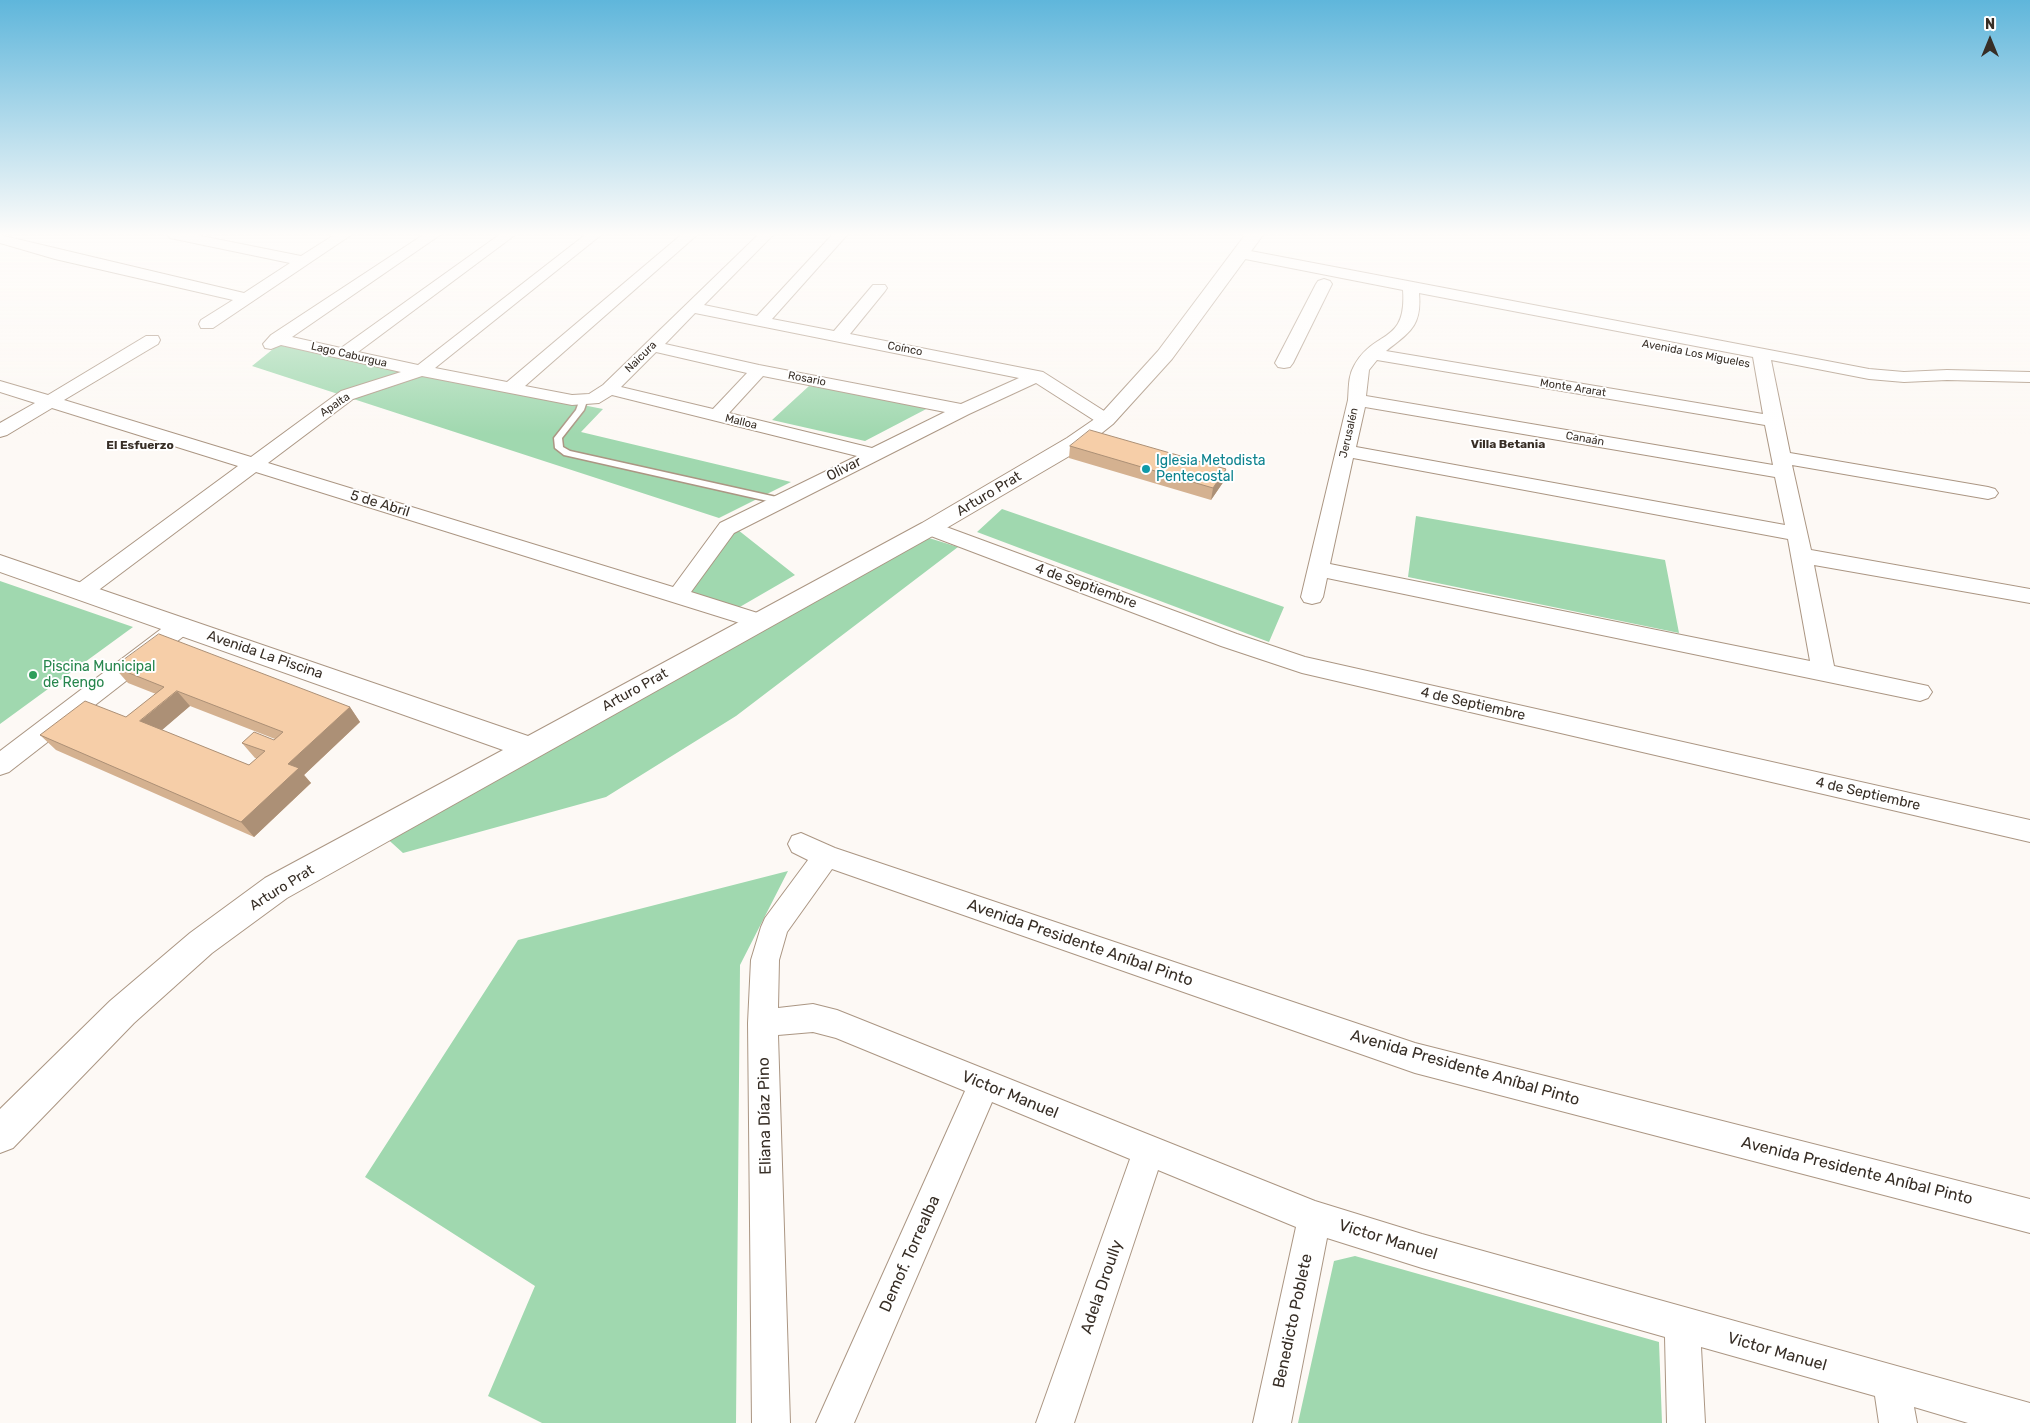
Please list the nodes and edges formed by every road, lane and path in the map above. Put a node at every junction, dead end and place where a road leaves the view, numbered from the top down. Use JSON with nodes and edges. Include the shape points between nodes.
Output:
{"nodes":[{"id":1,"x":239,"y":301,"type":"edge"},
{"id":2,"x":334,"y":301,"type":"edge"},
{"id":3,"x":416,"y":301,"type":"edge"},
{"id":4,"x":510,"y":301,"type":"edge"},
{"id":5,"x":612,"y":301,"type":"edge"},
{"id":6,"x":700,"y":301,"type":"edge"},
{"id":7,"x":779,"y":301,"type":"edge"},
{"id":8,"x":869,"y":301,"type":"edge"},
{"id":9,"x":1205,"y":301,"type":"edge"},
{"id":10,"x":1315,"y":301,"type":"edge"},
{"id":11,"x":1412,"y":301,"type":"edge"},
{"id":12,"x":1451,"y":301,"type":"edge"},
{"id":13,"x":693,"y":308,"type":"junction"},
{"id":14,"x":761,"y":321,"type":"junction"},
{"id":15,"x":207,"y":324,"type":"dead end"},
{"id":16,"x":839,"y":336,"type":"junction"},
{"id":17,"x":152,"y":340,"type":"dead end"},
{"id":18,"x":652,"y":346,"type":"junction"},
{"id":19,"x":344,"y":354,"type":"junction"},
{"id":20,"x":1373,"y":354,"type":"junction"},
{"id":21,"x":1763,"y":360,"type":"junction"},
{"id":22,"x":1284,"y":364,"type":"dead end"},
{"id":23,"x":759,"y":370,"type":"junction"},
{"id":24,"x":421,"y":371,"type":"junction"},
{"id":25,"x":1037,"y":376,"type":"junction"},
{"id":26,"x":2030,"y":377,"type":"edge"},
{"id":27,"x":0,"y":386,"type":"edge"},
{"id":28,"x":510,"y":389,"type":"junction"},
{"id":29,"x":609,"y":389,"type":"junction"},
{"id":30,"x":577,"y":400,"type":"junction"},
{"id":31,"x":1357,"y":400,"type":"junction"},
{"id":32,"x":50,"y":401,"type":"junction"},
{"id":33,"x":963,"y":410,"type":"junction"},
{"id":34,"x":717,"y":416,"type":"junction"},
{"id":35,"x":1106,"y":420,"type":"junction"},
{"id":36,"x":1774,"y":421,"type":"junction"},
{"id":37,"x":0,"y":431,"type":"edge"},
{"id":38,"x":1345,"y":450,"type":"junction"},
{"id":39,"x":873,"y":454,"type":"junction"},
{"id":40,"x":253,"y":465,"type":"junction"},
{"id":41,"x":1782,"y":465,"type":"junction"},
{"id":42,"x":1988,"y":492,"type":"dead end"},
{"id":43,"x":781,"y":501,"type":"junction"},
{"id":44,"x":930,"y":528,"type":"junction"},
{"id":45,"x":1798,"y":534,"type":"junction"},
{"id":46,"x":1803,"y":556,"type":"junction"},
{"id":47,"x":0,"y":563,"type":"edge"},
{"id":48,"x":1318,"y":569,"type":"junction"},
{"id":49,"x":84,"y":590,"type":"junction"},
{"id":50,"x":678,"y":595,"type":"junction"},
{"id":51,"x":2030,"y":596,"type":"edge"},
{"id":52,"x":1312,"y":597,"type":"dead end"},
{"id":53,"x":759,"y":622,"type":"junction"},
{"id":54,"x":174,"y":623,"type":"junction"},
{"id":55,"x":1824,"y":673,"type":"junction"},
{"id":56,"x":1920,"y":692,"type":"dead end"},
{"id":57,"x":0,"y":746,"type":"edge"},
{"id":58,"x":530,"y":748,"type":"junction"},
{"id":59,"x":0,"y":765,"type":"edge"},
{"id":60,"x":2030,"y":832,"type":"edge"},
{"id":61,"x":814,"y":850,"type":"joint"},
{"id":62,"x":763,"y":1023,"type":"junction"},
{"id":63,"x":984,"y":1084,"type":"junction"},
{"id":64,"x":0,"y":1135,"type":"edge"},
{"id":65,"x":1149,"y":1151,"type":"junction"},
{"id":66,"x":2030,"y":1216,"type":"edge"},
{"id":67,"x":1315,"y":1218,"type":"junction"},
{"id":68,"x":1682,"y":1324,"type":"junction"},
{"id":69,"x":1891,"y":1384,"type":"junction"},
{"id":70,"x":2030,"y":1422,"type":"edge"},
{"id":71,"x":771,"y":1423,"type":"edge"},
{"id":72,"x":835,"y":1423,"type":"edge"},
{"id":73,"x":1055,"y":1423,"type":"edge"},
{"id":74,"x":1272,"y":1423,"type":"edge"},
{"id":75,"x":1686,"y":1423,"type":"edge"},
{"id":76,"x":1898,"y":1423,"type":"edge"}],
"edges":[{"from":1,"to":15,"type":"street"},
{"from":2,"to":19,"type":"street","name":"Lago Caburgua","via":[[271,344]]},
{"from":3,"to":19,"type":"street"},
{"from":4,"to":24,"type":"street","name":"Apalta"},
{"from":5,"to":28,"type":"street"},
{"from":6,"to":13,"type":"street","name":"Naicura"},
{"from":7,"to":14,"type":"street"},
{"from":8,"to":16,"type":"street"},
{"from":9,"to":35,"type":"main road","name":"Arturo Prat","via":[[1165,355]]},
{"from":10,"to":22,"type":"street"},
{"from":11,"to":20,"type":"street","name":"Jerusalén","via":[[1411,319],[1402,333]]},
{"from":12,"to":21,"type":"street","name":"Avenida Los Migueles"},
{"from":13,"to":14,"type":"street","name":"Coínco"},
{"from":13,"to":18,"type":"street","name":"Naicura"},
{"from":14,"to":16,"type":"street","name":"Coínco"},
{"from":16,"to":25,"type":"street","name":"Coínco"},
{"from":17,"to":32,"type":"street"},
{"from":18,"to":23,"type":"street","name":"Rosario"},
{"from":18,"to":29,"type":"street","name":"Naicura"},
{"from":19,"to":24,"type":"street","name":"Lago Caburgua"},
{"from":20,"to":31,"type":"street","name":"Jerusalén","via":[[1360,371]]},
{"from":20,"to":36,"type":"street","name":"Monte Ararat"},
{"from":21,"to":26,"type":"street","name":"Avenida Los Migueles","via":[[1882,388],[1915,390],[1941,387],[1947,375]]},
{"from":21,"to":36,"type":"street"},
{"from":23,"to":33,"type":"street","name":"Rosario"},
{"from":23,"to":34,"type":"street"},
{"from":24,"to":28,"type":"street"},
{"from":24,"to":40,"type":"street","name":"Apalta","via":[[347,395]]},
{"from":25,"to":33,"type":"street","name":"Olivar"},
{"from":25,"to":35,"type":"street","name":"Coínco"},
{"from":27,"to":32,"type":"street","name":"5 de Abril"},
{"from":28,"to":30,"type":"street"},
{"from":29,"to":30,"type":"street","name":"Naicura","via":[[593,399]]},
{"from":29,"to":34,"type":"street","name":"Malloa"},
{"from":30,"to":43,"type":"lane","via":[[580,410],[558,438],[559,448],[567,453]]},
{"from":31,"to":38,"type":"street","name":"Jerusalén"},
{"from":31,"to":41,"type":"street","name":"Canaán"},
{"from":32,"to":37,"type":"street"},
{"from":32,"to":40,"type":"street","name":"5 de Abril"},
{"from":33,"to":39,"type":"street","name":"Olivar"},
{"from":34,"to":39,"type":"street","name":"Malloa"},
{"from":35,"to":44,"type":"main road","name":"Arturo Prat","via":[[1075,443]]},
{"from":36,"to":41,"type":"street"},
{"from":38,"to":45,"type":"street"},
{"from":38,"to":48,"type":"street","name":"Jerusalén"},
{"from":39,"to":43,"type":"street","name":"Olivar"},
{"from":40,"to":49,"type":"street","name":"Apalta"},
{"from":40,"to":50,"type":"street","name":"5 de Abril"},
{"from":41,"to":42,"type":"street","name":"Canaán"},
{"from":41,"to":45,"type":"street"},
{"from":43,"to":50,"type":"street","name":"Olivar","via":[[727,528]]},
{"from":44,"to":53,"type":"main road","name":"Arturo Prat"},
{"from":44,"to":60,"type":"street","name":"4 de Septiembre","via":[[1302,665]]},
{"from":45,"to":46,"type":"street"},
{"from":46,"to":51,"type":"street"},
{"from":46,"to":55,"type":"street"},
{"from":47,"to":49,"type":"main road","name":"Avenida La Piscina"},
{"from":48,"to":52,"type":"street","name":"Jerusalén"},
{"from":48,"to":55,"type":"street"},
{"from":49,"to":54,"type":"main road","name":"Avenida La Piscina"},
{"from":50,"to":53,"type":"street","name":"5 de Abril"},
{"from":53,"to":58,"type":"main road","name":"Arturo Prat"},
{"from":54,"to":57,"type":"street"},
{"from":54,"to":58,"type":"main road","name":"Avenida La Piscina"},
{"from":54,"to":59,"type":"street"},
{"from":55,"to":56,"type":"street"},
{"from":58,"to":64,"type":"main road","name":"Arturo Prat","via":[[268,894],[201,943],[122,1012]]},
{"from":61,"to":62,"type":"street","name":"Eliana Díaz Pino","via":[[775,927],[764,960]]},
{"from":61,"to":66,"type":"street","name":"Avenida Presidente Aníbal Pinto","via":[[1415,1058]]},
{"from":62,"to":63,"type":"street","name":"Victor Manuel","via":[[813,1018],[837,1024]]},
{"from":62,"to":71,"type":"street","name":"Eliana Díaz Pino"},
{"from":63,"to":65,"type":"street","name":"Victor Manuel"},
{"from":63,"to":72,"type":"street","name":"Demof. Torrealba"},
{"from":65,"to":67,"type":"street","name":"Victor Manuel"},
{"from":65,"to":73,"type":"street","name":"Adela Droully"},
{"from":67,"to":68,"type":"street","name":"Victor Manuel"},
{"from":67,"to":74,"type":"street","name":"Benedicto Poblete"},
{"from":68,"to":69,"type":"street","name":"Victor Manuel"},
{"from":68,"to":75,"type":"street"},
{"from":69,"to":70,"type":"street","name":"Victor Manuel"},
{"from":69,"to":76,"type":"street"}]}
